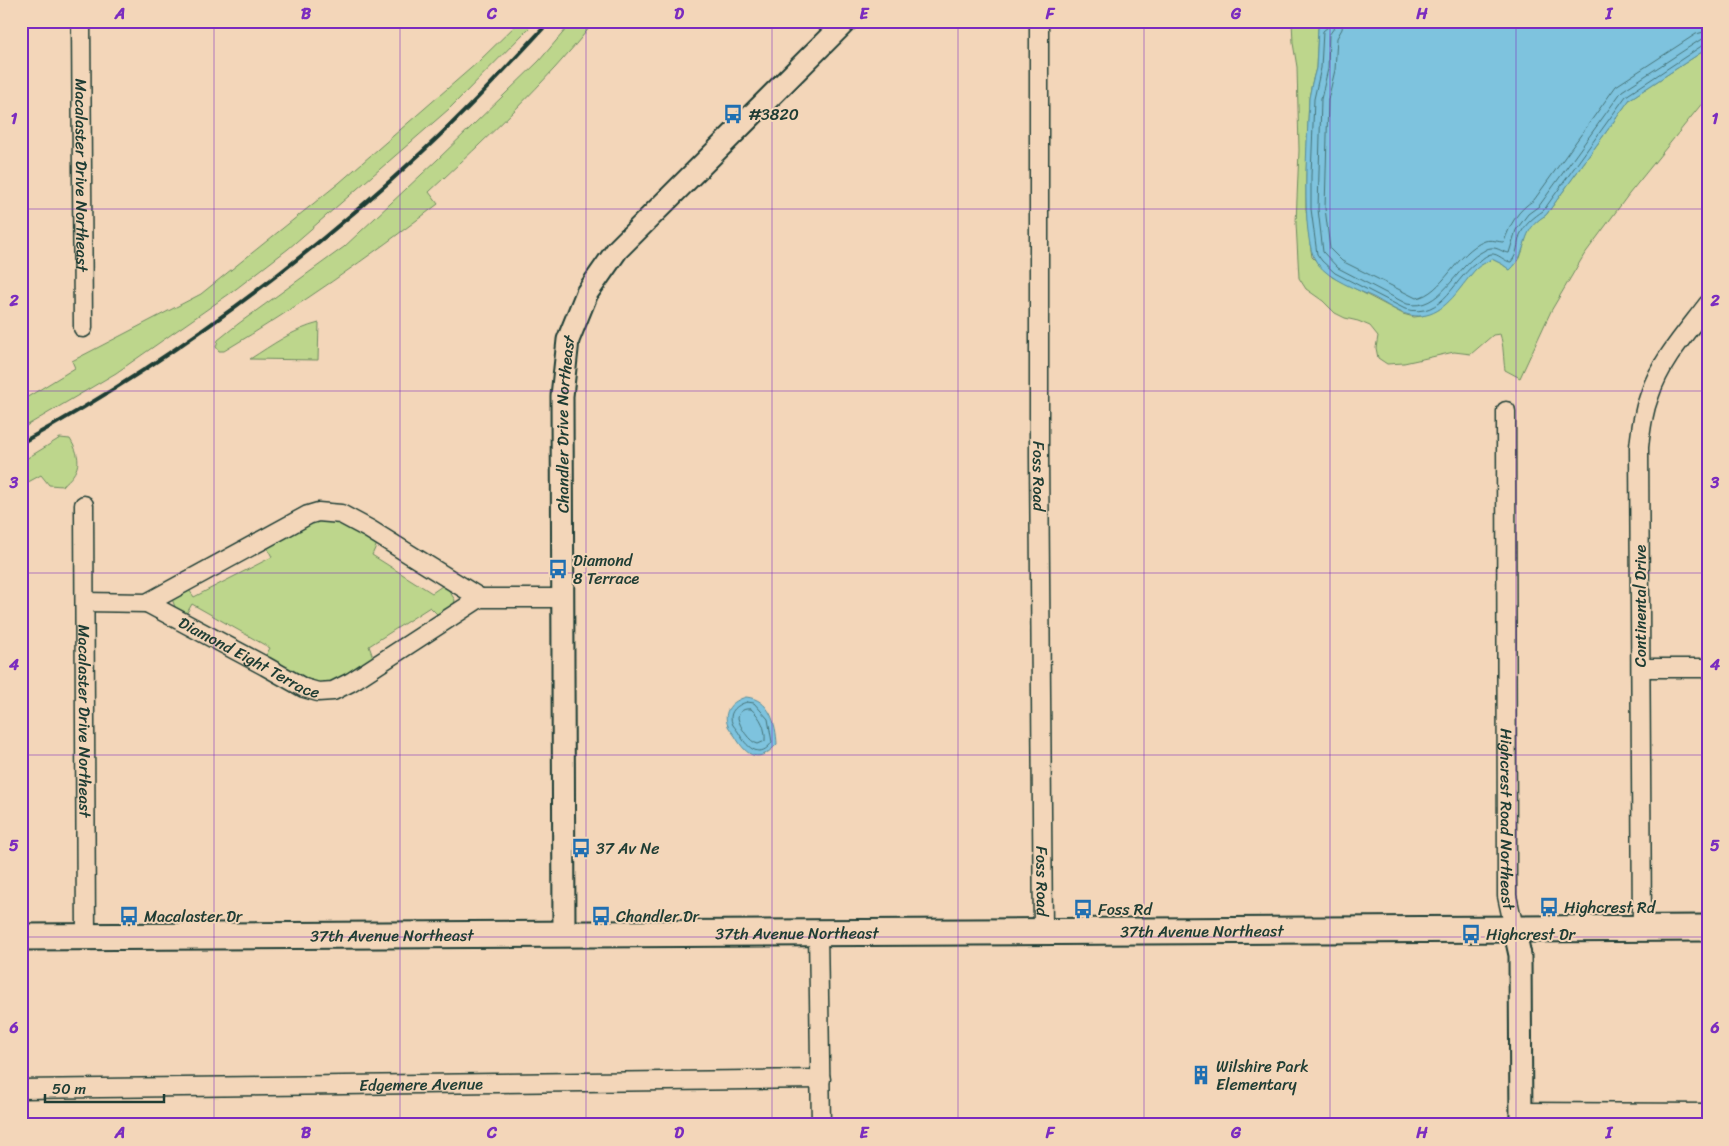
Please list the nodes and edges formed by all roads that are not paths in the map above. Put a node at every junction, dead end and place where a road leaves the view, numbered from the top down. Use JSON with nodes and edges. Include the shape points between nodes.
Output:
{"nodes":[{"id":1,"x":81,"y":21,"type":"edge"},
{"id":2,"x":846,"y":21,"type":"edge"},
{"id":3,"x":1038,"y":21,"type":"edge"},
{"id":4,"x":1708,"y":304,"type":"edge"},
{"id":5,"x":84,"y":328,"type":"dead end"},
{"id":6,"x":1506,"y":411,"type":"dead end"},
{"id":7,"x":84,"y":506,"type":"dead end"},
{"id":8,"x":480,"y":598,"type":"junction"},
{"id":9,"x":562,"y":598,"type":"junction"},
{"id":10,"x":85,"y":602,"type":"junction"},
{"id":11,"x":147,"y":603,"type":"junction"},
{"id":12,"x":1640,"y":668,"type":"junction"},
{"id":13,"x":1708,"y":668,"type":"edge"},
{"id":14,"x":1514,"y":928,"type":"junction"},
{"id":15,"x":1642,"y":928,"type":"junction"},
{"id":16,"x":1708,"y":928,"type":"edge"},
{"id":17,"x":1043,"y":931,"type":"junction"},
{"id":18,"x":818,"y":932,"type":"junction"},
{"id":19,"x":564,"y":934,"type":"junction"},
{"id":20,"x":21,"y":937,"type":"edge"},
{"id":21,"x":86,"y":937,"type":"junction"},
{"id":22,"x":820,"y":1079,"type":"junction"},
{"id":23,"x":21,"y":1089,"type":"edge"},
{"id":24,"x":1708,"y":1113,"type":"edge"},
{"id":25,"x":1521,"y":1118,"type":"edge"},
{"id":26,"x":821,"y":1125,"type":"edge"}],
"edges":[{"from":1,"to":5,"type":"street","name":"Macalaster Drive Northeast"},
{"from":2,"to":9,"type":"street","name":"Chandler Drive Northeast","via":[[617,250],[588,293],[568,340],[562,396]]},
{"from":3,"to":17,"type":"street","name":"Foss Road"},
{"from":4,"to":12,"type":"street","name":"Continental Drive","via":[[1662,367],[1642,418],[1639,447]]},
{"from":6,"to":14,"type":"street","name":"Highcrest Road Northeast","via":[[1507,896]]},
{"from":7,"to":10,"type":"street","name":"Macalaster Drive Northeast"},
{"from":8,"to":9,"type":"street"},
{"from":8,"to":11,"type":"street","name":"Diamond Eight Terrace","via":[[341,514],[318,512]]},
{"from":8,"to":11,"type":"street","name":"Diamond Eight Terrace","via":[[351,682],[333,691],[318,692],[304,688]]},
{"from":9,"to":19,"type":"street","name":"Chandler Drive Northeast"},
{"from":10,"to":11,"type":"street","name":"Diamond Eight Terrace"},
{"from":10,"to":21,"type":"street","name":"Macalaster Drive Northeast"},
{"from":12,"to":13,"type":"street"},
{"from":12,"to":15,"type":"street","name":"Continental Drive"},
{"from":14,"to":15,"type":"main road","name":"37th Avenue Northeast"},
{"from":14,"to":17,"type":"main road","name":"37th Avenue Northeast"},
{"from":14,"to":25,"type":"street","name":"Highcrest Road Northeast","via":[[1520,955]]},
{"from":15,"to":16,"type":"main road","name":"37th Avenue Northeast"},
{"from":17,"to":18,"type":"main road","name":"37th Avenue Northeast"},
{"from":18,"to":19,"type":"main road","name":"37th Avenue Northeast"},
{"from":18,"to":22,"type":"street"},
{"from":19,"to":21,"type":"main road","name":"37th Avenue Northeast"},
{"from":20,"to":21,"type":"main road","name":"37th Avenue Northeast"},
{"from":22,"to":23,"type":"street","name":"Edgemere Avenue"},
{"from":22,"to":26,"type":"street"},
{"from":24,"to":25,"type":"street"}]}
